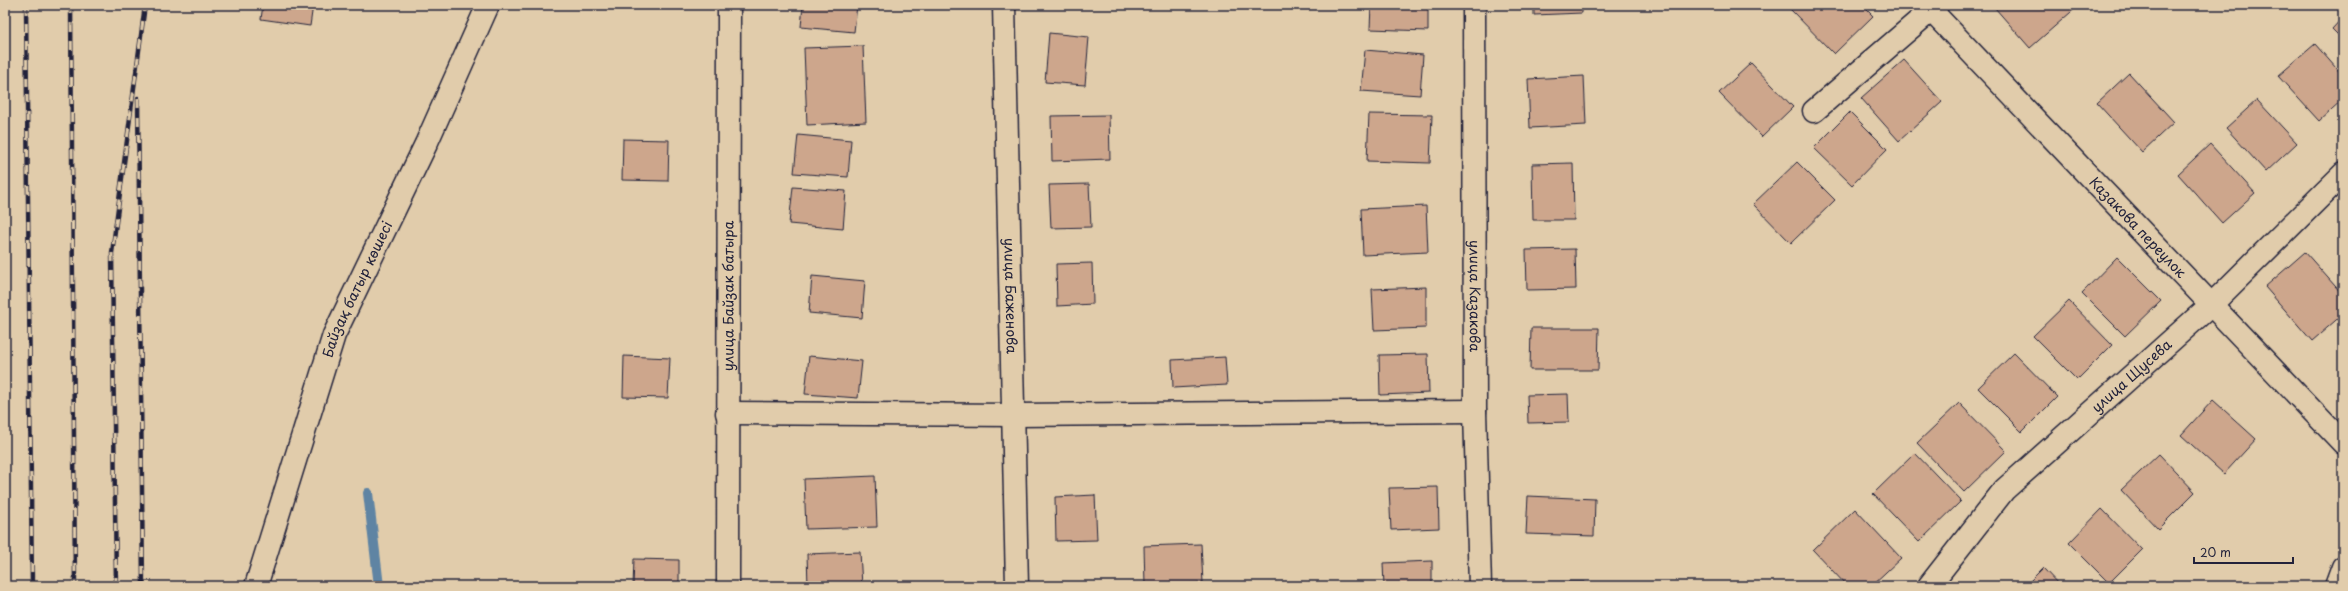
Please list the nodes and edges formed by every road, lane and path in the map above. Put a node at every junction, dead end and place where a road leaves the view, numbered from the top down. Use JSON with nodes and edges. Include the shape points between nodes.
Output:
{"nodes":[{"id":1,"x":488,"y":5,"type":"edge"},
{"id":2,"x":729,"y":5,"type":"edge"},
{"id":3,"x":1004,"y":5,"type":"edge"},
{"id":4,"x":1474,"y":5,"type":"edge"},
{"id":5,"x":1931,"y":7,"type":"edge"},
{"id":6,"x":1814,"y":111,"type":"dead end"},
{"id":7,"x":2343,"y":174,"type":"edge"},
{"id":8,"x":2211,"y":305,"type":"junction"},
{"id":9,"x":1475,"y":411,"type":"junction"},
{"id":10,"x":727,"y":413,"type":"junction"},
{"id":11,"x":1014,"y":415,"type":"junction"},
{"id":12,"x":2343,"y":443,"type":"edge"},
{"id":13,"x":2343,"y":567,"type":"edge"},
{"id":14,"x":256,"y":586,"type":"edge"},
{"id":15,"x":728,"y":586,"type":"edge"},
{"id":16,"x":1017,"y":586,"type":"edge"},
{"id":17,"x":1480,"y":586,"type":"edge"},
{"id":18,"x":1929,"y":586,"type":"edge"},
{"id":19,"x":2336,"y":586,"type":"edge"}],
"edges":[{"from":1,"to":14,"type":"street","name":"Байзақ батыр көшесі","via":[[419,158],[334,335]]},
{"from":2,"to":10,"type":"street","name":"улица Байзак батыра"},
{"from":3,"to":11,"type":"street","name":"улица Баженова"},
{"from":4,"to":9,"type":"street","name":"улица Казакова"},
{"from":5,"to":6,"type":"street","name":"Казакова переулок"},
{"from":5,"to":8,"type":"street","name":"Казакова переулок"},
{"from":7,"to":8,"type":"street","name":"улица Щусева"},
{"from":8,"to":12,"type":"street","name":"Казакова переулок"},
{"from":8,"to":18,"type":"street","name":"улица Щусева","via":[[2004,490]]},
{"from":9,"to":11,"type":"street"},
{"from":9,"to":17,"type":"street","name":"улица Казакова"},
{"from":10,"to":11,"type":"street"},
{"from":10,"to":15,"type":"street","name":"улица Байзак батыра"},
{"from":11,"to":16,"type":"street","name":"улица Баженова"},
{"from":13,"to":19,"type":"street"}]}
